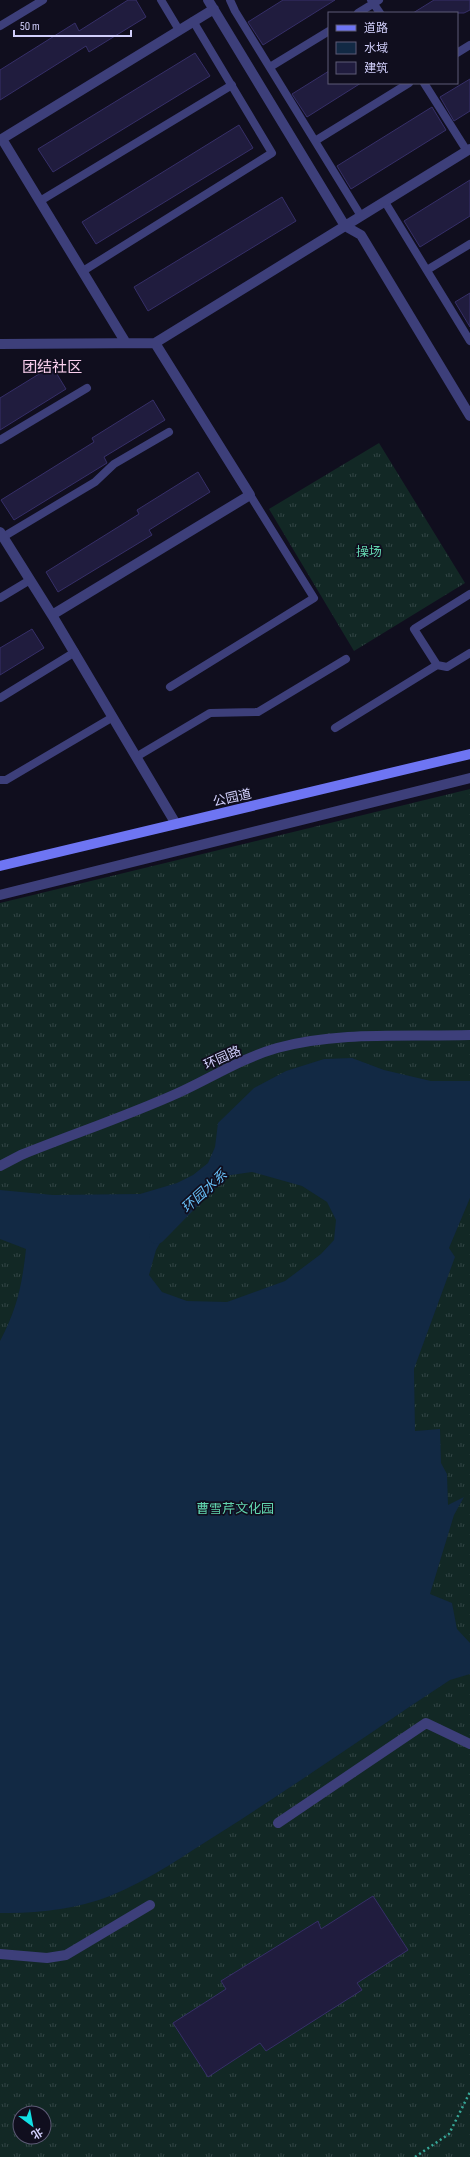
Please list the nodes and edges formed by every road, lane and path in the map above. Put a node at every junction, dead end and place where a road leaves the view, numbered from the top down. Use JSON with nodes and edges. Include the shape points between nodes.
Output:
{"nodes":[{"id":1,"x":43,"y":0,"type":"edge"},
{"id":2,"x":161,"y":0,"type":"edge"},
{"id":3,"x":208,"y":0,"type":"edge"},
{"id":4,"x":230,"y":0,"type":"edge"},
{"id":5,"x":375,"y":1,"type":"edge"},
{"id":6,"x":214,"y":9,"type":"junction"},
{"id":7,"x":359,"y":12,"type":"edge"},
{"id":8,"x":380,"y":12,"type":"edge"},
{"id":9,"x":193,"y":21,"type":"junction"},
{"id":10,"x":0,"y":26,"type":"edge"},
{"id":11,"x":179,"y":30,"type":"junction"},
{"id":12,"x":328,"y":32,"type":"edge"},
{"id":13,"x":470,"y":45,"type":"edge"},
{"id":14,"x":458,"y":52,"type":"edge"},
{"id":15,"x":270,"y":67,"type":"junction"},
{"id":16,"x":407,"y":84,"type":"edge"},
{"id":17,"x":425,"y":84,"type":"edge"},
{"id":18,"x":232,"y":85,"type":"junction"},
{"id":19,"x":1,"y":139,"type":"edge"},
{"id":20,"x":315,"y":141,"type":"junction"},
{"id":21,"x":468,"y":150,"type":"edge"},
{"id":22,"x":40,"y":201,"type":"junction"},
{"id":23,"x":385,"y":202,"type":"junction"},
{"id":24,"x":362,"y":216,"type":"junction"},
{"id":25,"x":345,"y":226,"type":"junction"},
{"id":26,"x":470,"y":244,"type":"edge"},
{"id":27,"x":427,"y":270,"type":"junction"},
{"id":28,"x":83,"y":271,"type":"junction"},
{"id":29,"x":470,"y":341,"type":"edge"},
{"id":30,"x":126,"y":343,"type":"junction"},
{"id":31,"x":155,"y":343,"type":"junction"},
{"id":32,"x":0,"y":344,"type":"edge"},
{"id":33,"x":87,"y":388,"type":"dead end"},
{"id":34,"x":470,"y":416,"type":"edge"},
{"id":35,"x":169,"y":432,"type":"dead end"},
{"id":36,"x":0,"y":440,"type":"edge"},
{"id":37,"x":250,"y":495,"type":"junction"},
{"id":38,"x":2,"y":534,"type":"edge"},
{"id":39,"x":30,"y":580,"type":"junction"},
{"id":40,"x":470,"y":594,"type":"edge"},
{"id":41,"x":0,"y":598,"type":"edge"},
{"id":42,"x":52,"y":615,"type":"junction"},
{"id":43,"x":74,"y":652,"type":"junction"},
{"id":44,"x":470,"y":653,"type":"edge"},
{"id":45,"x":346,"y":659,"type":"dead end"},
{"id":46,"x":437,"y":665,"type":"junction"},
{"id":47,"x":170,"y":687,"type":"dead end"},
{"id":48,"x":0,"y":698,"type":"edge"},
{"id":49,"x":113,"y":717,"type":"junction"},
{"id":50,"x":335,"y":728,"type":"dead end"},
{"id":51,"x":470,"y":754,"type":"edge"},
{"id":52,"x":136,"y":757,"type":"junction"},
{"id":53,"x":470,"y":778,"type":"edge"},
{"id":54,"x":0,"y":780,"type":"edge"},
{"id":55,"x":176,"y":824,"type":"junction"},
{"id":56,"x":0,"y":866,"type":"edge"},
{"id":57,"x":0,"y":895,"type":"edge"},
{"id":58,"x":470,"y":1035,"type":"edge"},
{"id":59,"x":0,"y":1166,"type":"edge"},
{"id":60,"x":470,"y":1744,"type":"edge"},
{"id":61,"x":278,"y":1823,"type":"dead end"},
{"id":62,"x":150,"y":1904,"type":"dead end"},
{"id":63,"x":0,"y":1954,"type":"edge"},
{"id":64,"x":470,"y":2092,"type":"edge"},
{"id":65,"x":415,"y":2157,"type":"edge"}],
"edges":[{"from":1,"to":10,"type":"lane"},
{"from":2,"to":11,"type":"lane"},
{"from":3,"to":6,"type":"street"},
{"from":4,"to":15,"type":"lane"},
{"from":5,"to":7,"type":"lane"},
{"from":5,"to":8,"type":"lane"},
{"from":6,"to":9,"type":"street"},
{"from":6,"to":25,"type":"street"},
{"from":9,"to":11,"type":"street"},
{"from":9,"to":18,"type":"lane"},
{"from":11,"to":19,"type":"street"},
{"from":12,"to":15,"type":"lane"},
{"from":13,"to":14,"type":"lane"},
{"from":15,"to":20,"type":"lane"},
{"from":16,"to":20,"type":"lane"},
{"from":17,"to":21,"type":"lane"},
{"from":18,"to":22,"type":"lane"},
{"from":18,"to":28,"type":"lane","via":[[272,153]]},
{"from":19,"to":22,"type":"street"},
{"from":20,"to":24,"type":"lane"},
{"from":21,"to":23,"type":"street"},
{"from":22,"to":28,"type":"street"},
{"from":23,"to":24,"type":"street"},
{"from":23,"to":27,"type":"lane"},
{"from":24,"to":25,"type":"street"},
{"from":25,"to":31,"type":"street"},
{"from":25,"to":34,"type":"street","via":[[361,235]]},
{"from":26,"to":27,"type":"lane"},
{"from":27,"to":29,"type":"lane"},
{"from":28,"to":30,"type":"street"},
{"from":30,"to":31,"type":"street"},
{"from":30,"to":32,"type":"street"},
{"from":31,"to":37,"type":"street"},
{"from":33,"to":36,"type":"lane"},
{"from":35,"to":38,"type":"lane","via":[[114,464],[95,482]]},
{"from":37,"to":42,"type":"street"},
{"from":37,"to":47,"type":"lane","via":[[314,598]]},
{"from":38,"to":39,"type":"street"},
{"from":39,"to":41,"type":"lane"},
{"from":39,"to":42,"type":"street"},
{"from":40,"to":46,"type":"lane","via":[[414,629]]},
{"from":42,"to":43,"type":"street"},
{"from":43,"to":48,"type":"lane"},
{"from":43,"to":49,"type":"street"},
{"from":44,"to":46,"type":"lane","via":[[447,667]]},
{"from":45,"to":52,"type":"lane","via":[[258,712],[210,713]]},
{"from":46,"to":50,"type":"lane"},
{"from":49,"to":52,"type":"street"},
{"from":49,"to":54,"type":"lane","via":[[6,780]]},
{"from":51,"to":55,"type":"main road","name":"公园道"},
{"from":52,"to":55,"type":"street"},
{"from":53,"to":57,"type":"street"},
{"from":55,"to":56,"type":"main road","name":"公园道"},
{"from":58,"to":59,"type":"street","name":"环园路","via":[[360,1037],[314,1041],[277,1048],[228,1068],[178,1093]]},
{"from":60,"to":61,"type":"street","via":[[426,1723]]},
{"from":62,"to":63,"type":"street","via":[[66,1955],[47,1958]]},
{"from":64,"to":65,"type":"path","via":[[449,2134]]}]}
